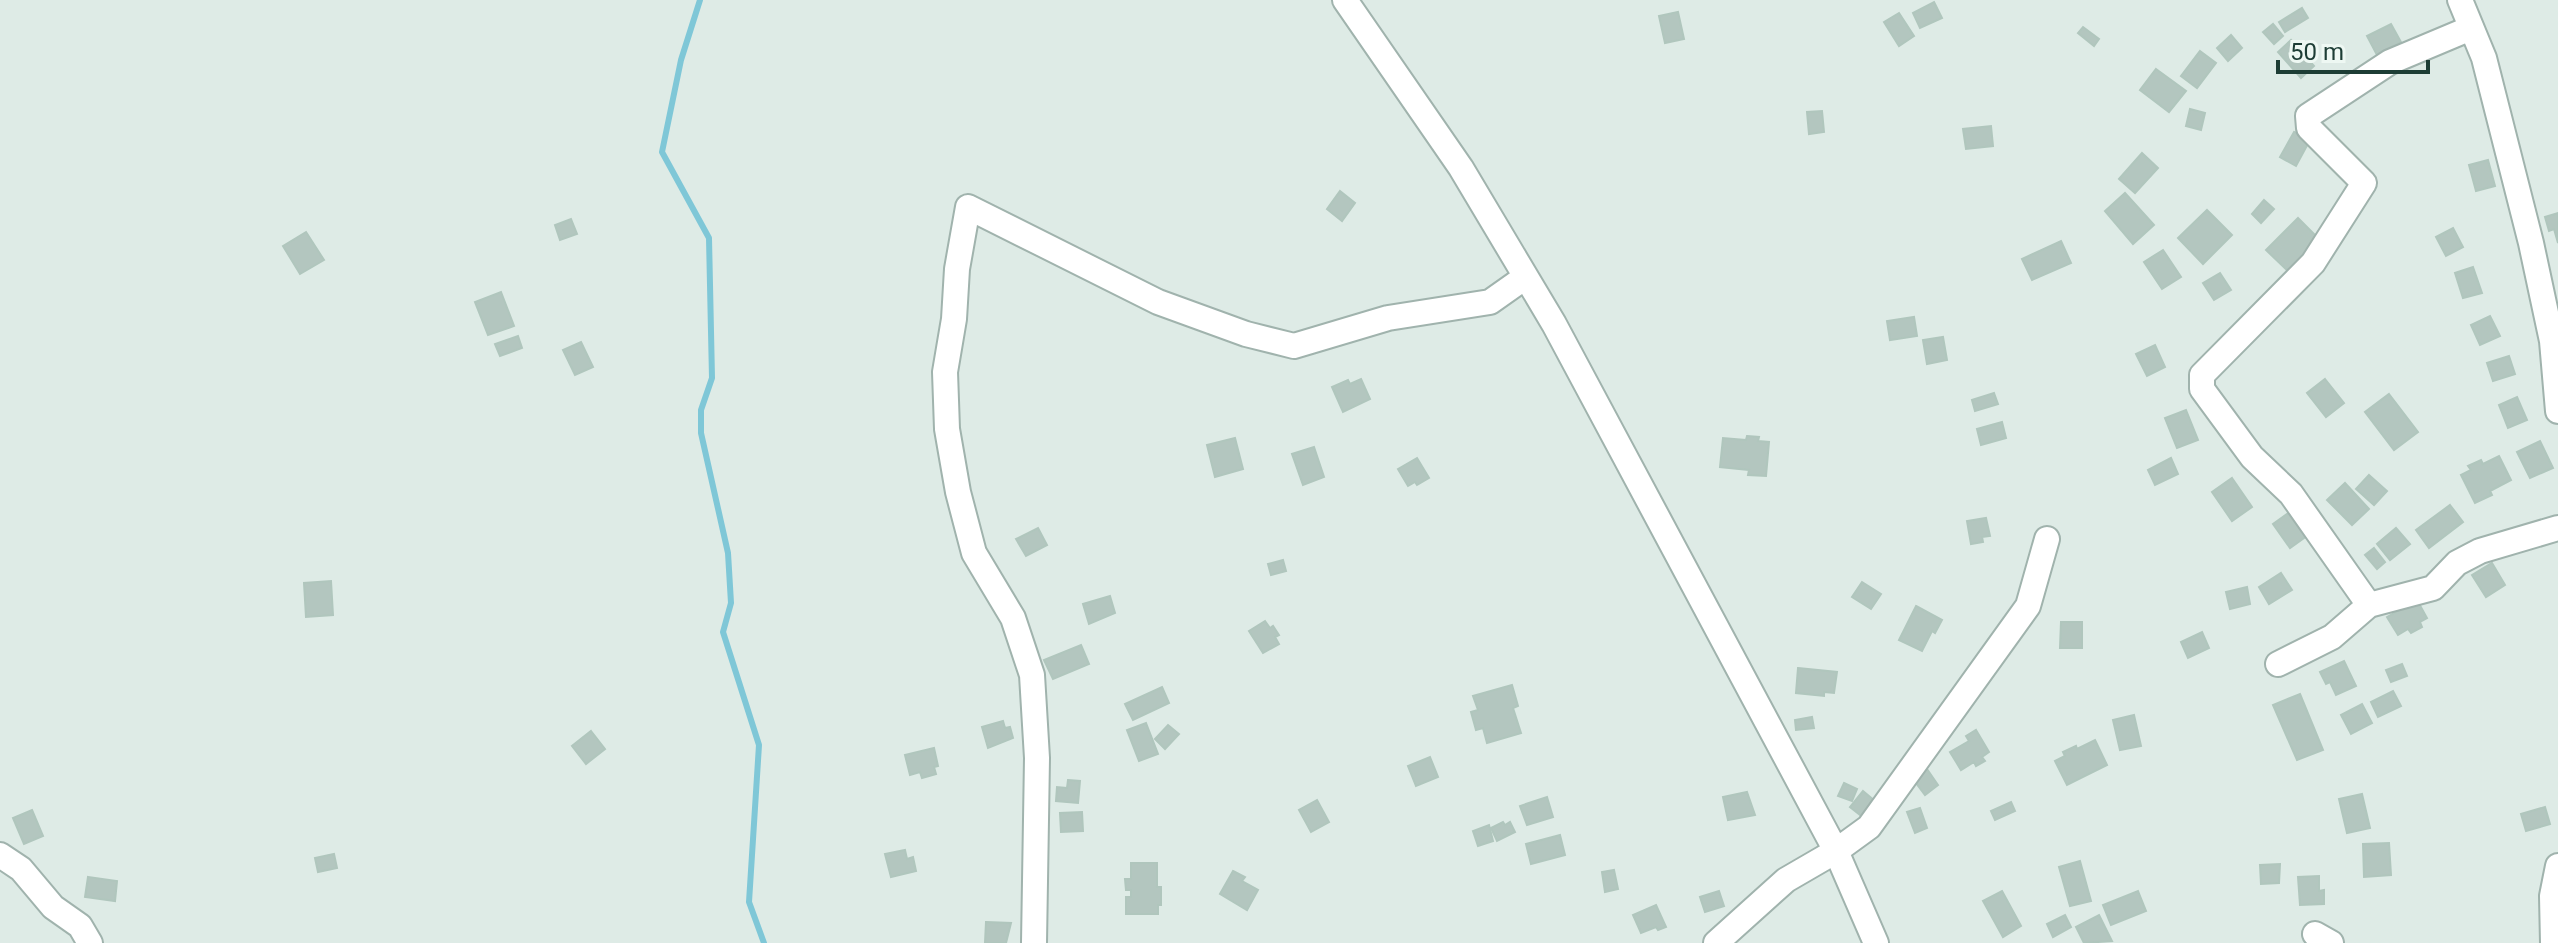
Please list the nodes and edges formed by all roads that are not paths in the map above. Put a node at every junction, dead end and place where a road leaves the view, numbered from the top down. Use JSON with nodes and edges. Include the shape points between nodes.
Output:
{"nodes":[{"id":1,"x":1345,"y":0,"type":"edge"},
{"id":2,"x":2460,"y":0,"type":"edge"},
{"id":3,"x":2471,"y":28,"type":"junction"},
{"id":4,"x":1524,"y":278,"type":"junction"},
{"id":5,"x":2558,"y":411,"type":"edge"},
{"id":6,"x":2558,"y":528,"type":"edge"},
{"id":7,"x":2047,"y":539,"type":"dead end"},
{"id":8,"x":2369,"y":605,"type":"junction"},
{"id":9,"x":2278,"y":664,"type":"dead end"},
{"id":10,"x":1836,"y":851,"type":"junction"},
{"id":11,"x":0,"y":855,"type":"edge"},
{"id":12,"x":2558,"y":866,"type":"edge"},
{"id":13,"x":90,"y":943,"type":"edge"},
{"id":14,"x":1034,"y":943,"type":"edge"},
{"id":15,"x":1716,"y":943,"type":"edge"},
{"id":16,"x":1876,"y":943,"type":"edge"},
{"id":17,"x":2553,"y":943,"type":"edge"}],
"edges":[{"from":1,"to":4,"type":"street","via":[[1461,168]]},
{"from":2,"to":3,"type":"street"},
{"from":3,"to":5,"type":"street","via":[[2484,58],[2531,243],[2552,341]]},
{"from":3,"to":8,"type":"street","via":[[2390,62],[2308,116],[2309,128],[2364,183],[2313,263],[2202,375],[2202,389],[2252,457],[2291,494]]},
{"from":4,"to":10,"type":"street","via":[[1554,324]]},
{"from":4,"to":14,"type":"street","via":[[1490,302],[1388,318],[1294,346],[1158,302],[968,207],[945,372],[947,429],[974,553],[1013,618],[1032,675],[1037,758]]},
{"from":6,"to":8,"type":"street","via":[[2480,551],[2457,563],[2433,588]]},
{"from":7,"to":10,"type":"street","via":[[2028,606],[1869,827]]},
{"from":8,"to":9,"type":"street","via":[[2332,637]]},
{"from":10,"to":15,"type":"street","via":[[1786,880]]},
{"from":10,"to":16,"type":"street"},
{"from":11,"to":13,"type":"street","via":[[80,926]]},
{"from":12,"to":17,"type":"street","via":[[2552,896]]}]}
